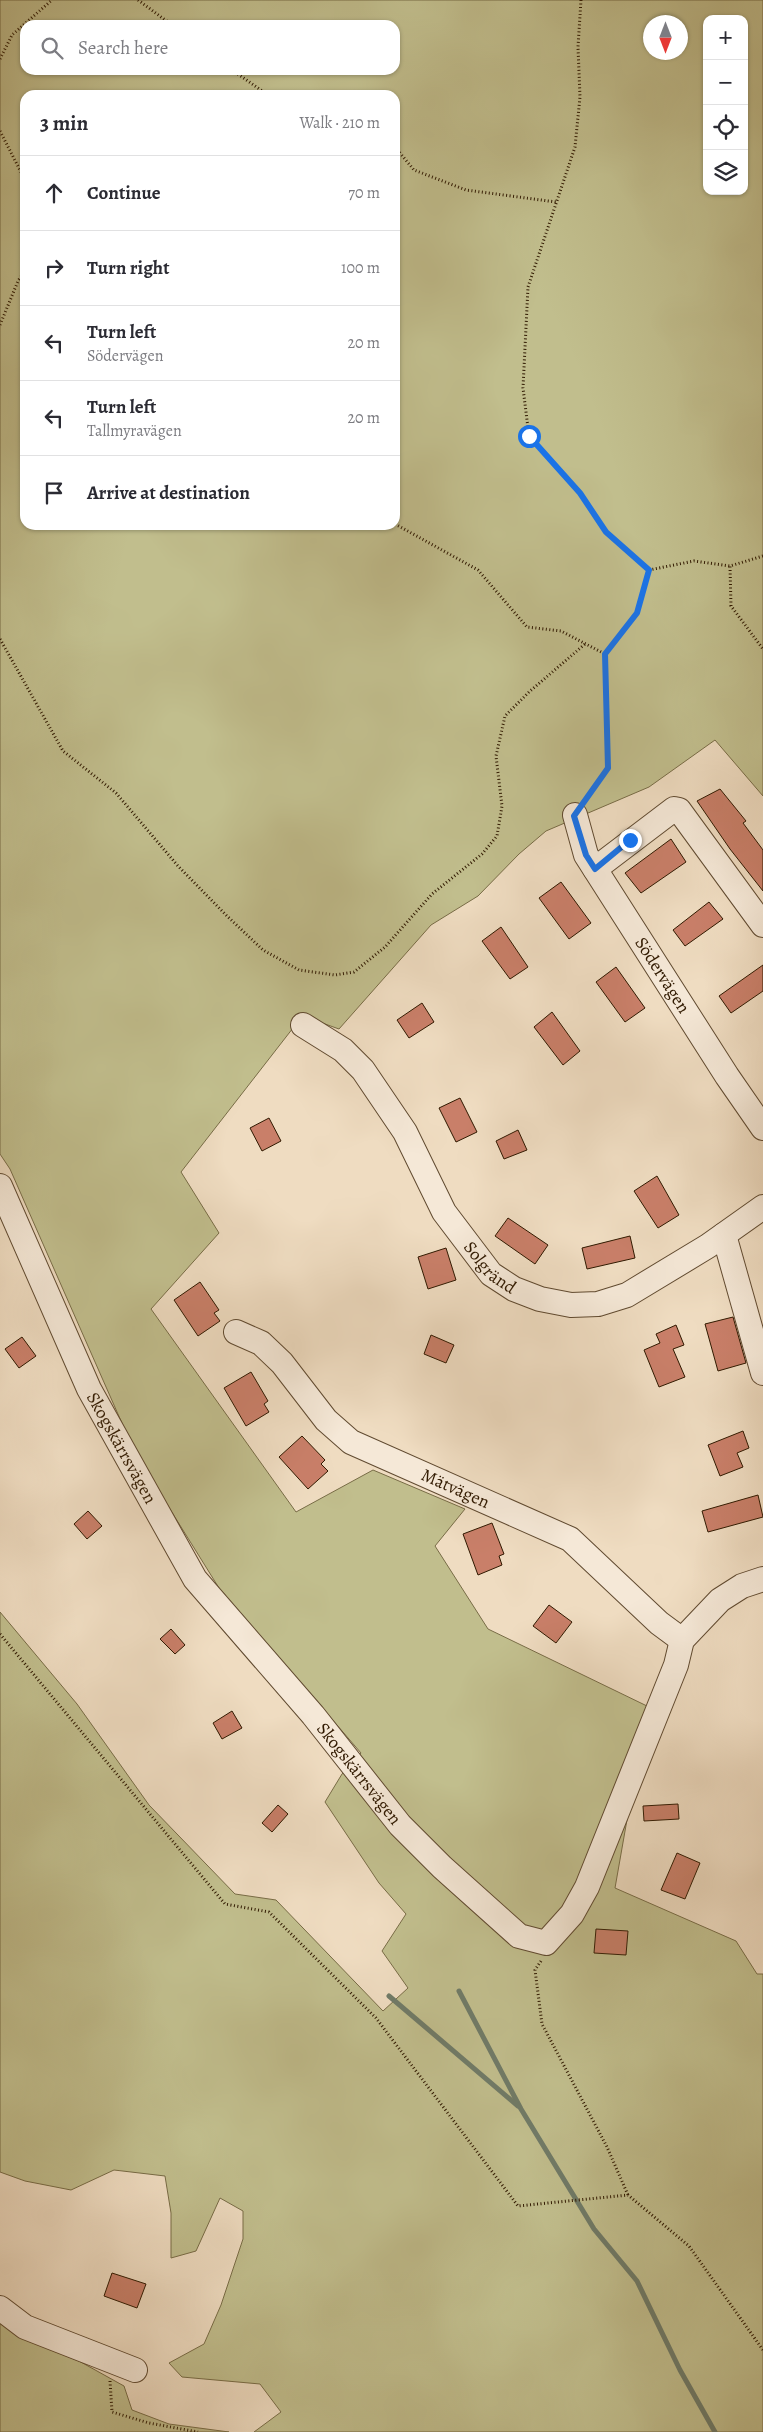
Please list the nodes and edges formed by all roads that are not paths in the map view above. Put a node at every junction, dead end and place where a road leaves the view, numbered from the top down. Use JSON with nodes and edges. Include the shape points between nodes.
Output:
{"nodes":[{"id":1,"x":574,"y":816,"type":"road end"},
{"id":2,"x":595,"y":869,"type":"junction"},
{"id":3,"x":763,"y":925,"type":"edge"},
{"id":4,"x":303,"y":1025,"type":"dead end"},
{"id":5,"x":763,"y":1128,"type":"edge"},
{"id":6,"x":0,"y":1186,"type":"edge"},
{"id":7,"x":763,"y":1207,"type":"edge"},
{"id":8,"x":724,"y":1235,"type":"junction"},
{"id":9,"x":236,"y":1332,"type":"dead end"},
{"id":10,"x":763,"y":1374,"type":"edge"},
{"id":11,"x":763,"y":1579,"type":"edge"},
{"id":12,"x":682,"y":1640,"type":"junction"},
{"id":13,"x":0,"y":2308,"type":"edge"},
{"id":14,"x":135,"y":2370,"type":"dead end"}],
"edges":[{"from":1,"to":2,"type":"street","name":"Södervägen","via":[[586,855]]},
{"from":2,"to":3,"type":"street","via":[[674,808],[679,810]]},
{"from":2,"to":5,"type":"street","name":"Södervägen"},
{"from":4,"to":8,"type":"street","name":"Solgränd","via":[[343,1050],[363,1070],[404,1132],[444,1212],[491,1274],[514,1289],[540,1299],[571,1305],[598,1304],[627,1295],[652,1282]]},
{"from":6,"to":12,"type":"street","name":"Skogskärrsvägen","via":[[88,1389],[195,1579],[312,1715],[400,1825],[520,1936],[546,1943],[572,1914],[588,1887],[676,1665]]},
{"from":7,"to":8,"type":"street","name":"Solgränd"},
{"from":8,"to":10,"type":"street"},
{"from":9,"to":12,"type":"street","name":"Mätvägen","via":[[261,1343],[282,1363],[326,1420],[351,1442],[570,1539],[658,1623]]},
{"from":11,"to":12,"type":"street","via":[[742,1586],[720,1600]]},
{"from":13,"to":14,"type":"street","via":[[24,2327]]}]}
